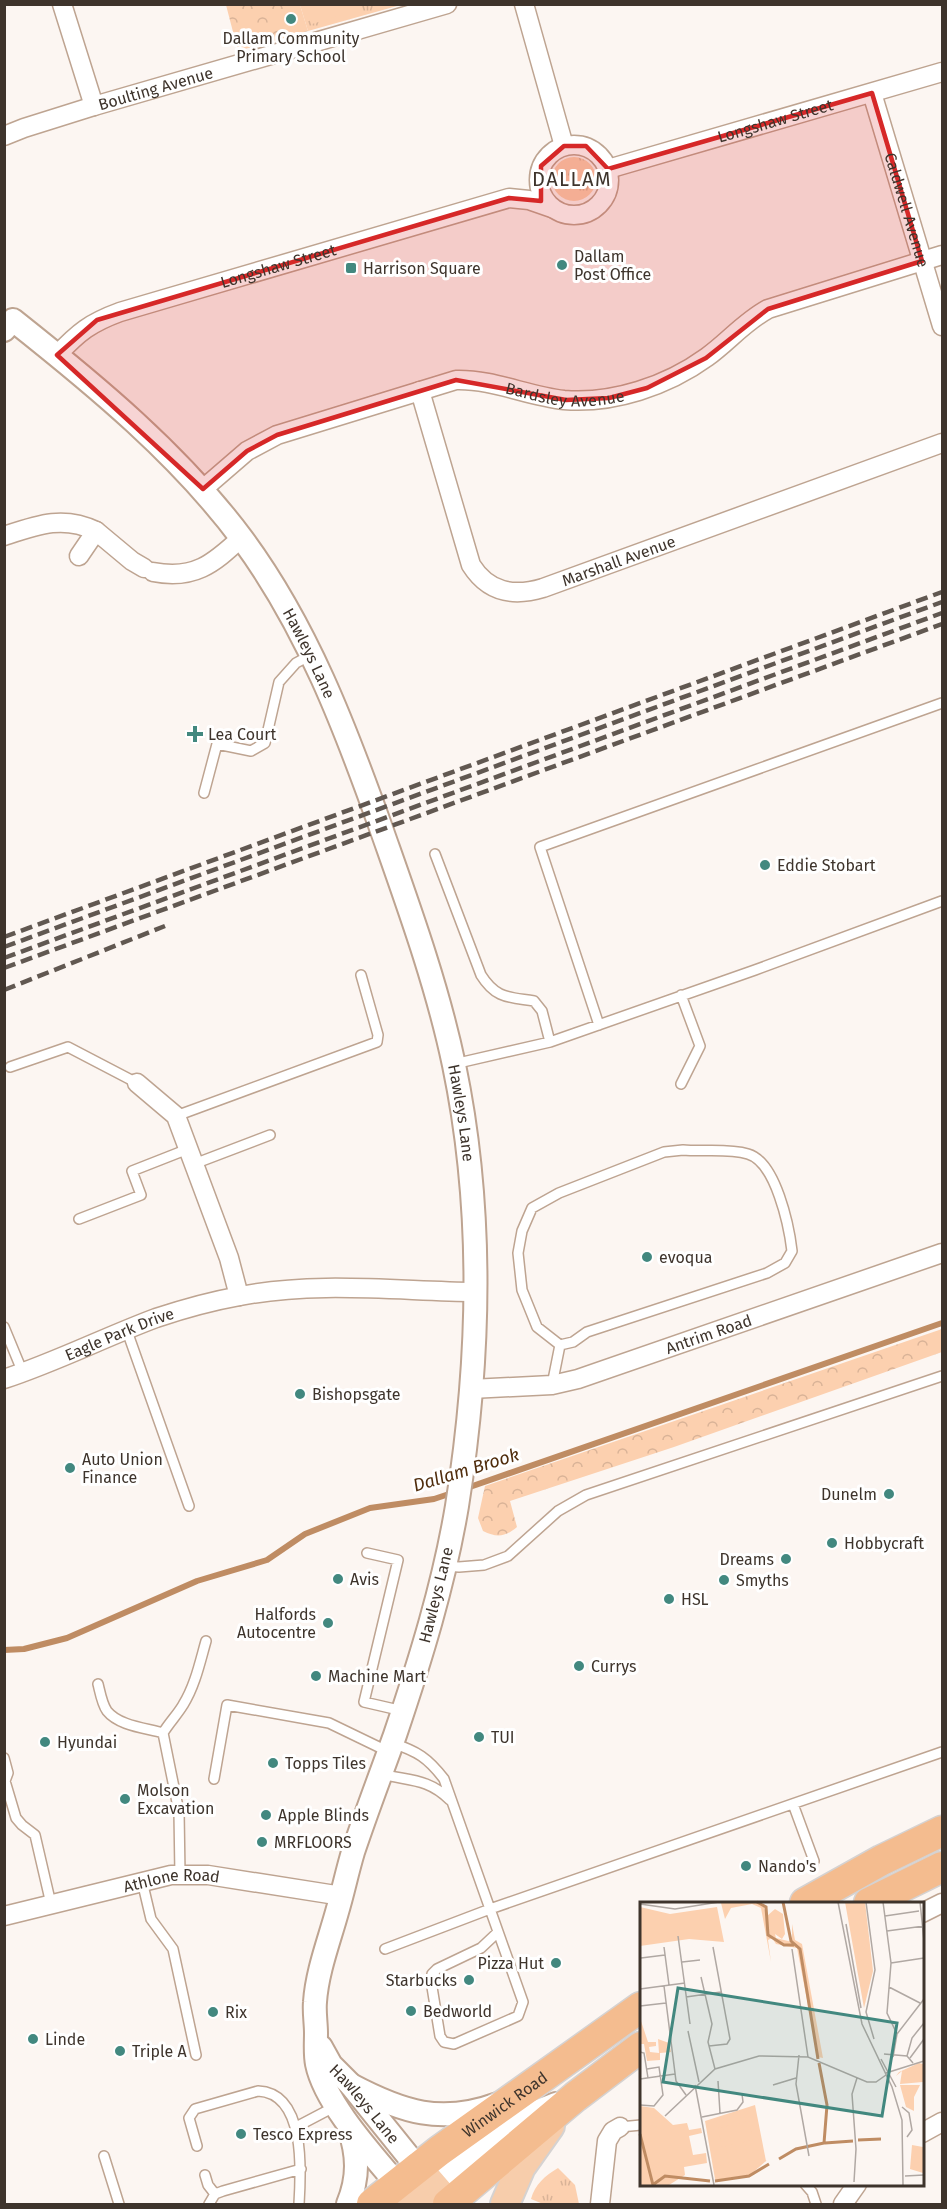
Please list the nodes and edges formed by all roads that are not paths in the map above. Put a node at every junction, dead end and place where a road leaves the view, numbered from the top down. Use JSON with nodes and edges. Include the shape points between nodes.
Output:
{"nodes":[{"id":1,"x":62,"y":4,"type":"edge"},
{"id":2,"x":447,"y":4,"type":"edge"},
{"id":3,"x":524,"y":4,"type":"edge"},
{"id":4,"x":942,"y":72,"type":"edge"},
{"id":5,"x":872,"y":93,"type":"junction"},
{"id":6,"x":94,"y":106,"type":"junction"},
{"id":7,"x":4,"y":136,"type":"edge"},
{"id":8,"x":564,"y":146,"type":"junction"},
{"id":9,"x":542,"y":166,"type":"junction"},
{"id":10,"x":608,"y":169,"type":"junction"},
{"id":11,"x":509,"y":198,"type":"junction"},
{"id":12,"x":552,"y":208,"type":"junction"},
{"id":13,"x":942,"y":255,"type":"edge"},
{"id":14,"x":922,"y":261,"type":"junction"},
{"id":15,"x":7,"y":321,"type":"edge"},
{"id":16,"x":942,"y":326,"type":"edge"},
{"id":17,"x":57,"y":355,"type":"junction"},
{"id":18,"x":420,"y":391,"type":"junction"},
{"id":19,"x":942,"y":443,"type":"edge"},
{"id":20,"x":203,"y":489,"type":"junction"},
{"id":21,"x":96,"y":531,"type":"junction"},
{"id":22,"x":4,"y":536,"type":"edge"},
{"id":23,"x":241,"y":537,"type":"junction"},
{"id":24,"x":79,"y":556,"type":"dead end"},
{"id":25,"x":313,"y":654,"type":"junction"},
{"id":26,"x":942,"y":703,"type":"edge"},
{"id":27,"x":204,"y":793,"type":"dead end"},
{"id":28,"x":435,"y":854,"type":"dead end"},
{"id":29,"x":942,"y":901,"type":"edge"},
{"id":30,"x":361,"y":975,"type":"dead end"},
{"id":31,"x":681,"y":995,"type":"junction"},
{"id":32,"x":599,"y":1025,"type":"junction"},
{"id":33,"x":550,"y":1042,"type":"junction"},
{"id":34,"x":454,"y":1064,"type":"junction"},
{"id":35,"x":10,"y":1067,"type":"dead end"},
{"id":36,"x":136,"y":1083,"type":"joint"},
{"id":37,"x":681,"y":1084,"type":"dead end"},
{"id":38,"x":176,"y":1116,"type":"junction"},
{"id":39,"x":270,"y":1135,"type":"dead end"},
{"id":40,"x":191,"y":1156,"type":"junction"},
{"id":41,"x":79,"y":1219,"type":"dead end"},
{"id":42,"x":942,"y":1253,"type":"edge"},
{"id":43,"x":476,"y":1292,"type":"junction"},
{"id":44,"x":239,"y":1296,"type":"junction"},
{"id":45,"x":4,"y":1327,"type":"edge"},
{"id":46,"x":127,"y":1331,"type":"junction"},
{"id":47,"x":560,"y":1346,"type":"junction"},
{"id":48,"x":23,"y":1373,"type":"junction"},
{"id":49,"x":942,"y":1376,"type":"edge"},
{"id":50,"x":4,"y":1379,"type":"edge"},
{"id":51,"x":552,"y":1385,"type":"junction"},
{"id":52,"x":471,"y":1389,"type":"junction"},
{"id":53,"x":189,"y":1506,"type":"dead end"},
{"id":54,"x":367,"y":1553,"type":"dead end"},
{"id":55,"x":444,"y":1566,"type":"junction"},
{"id":56,"x":206,"y":1641,"type":"dead end"},
{"id":57,"x":98,"y":1684,"type":"dead end"},
{"id":58,"x":403,"y":1711,"type":"junction"},
{"id":59,"x":164,"y":1733,"type":"junction"},
{"id":60,"x":390,"y":1747,"type":"junction"},
{"id":61,"x":942,"y":1752,"type":"edge"},
{"id":62,"x":4,"y":1758,"type":"edge"},
{"id":63,"x":381,"y":1774,"type":"junction"},
{"id":64,"x":214,"y":1779,"type":"dead end"},
{"id":65,"x":5,"y":1781,"type":"edge"},
{"id":66,"x":794,"y":1803,"type":"junction"},
{"id":67,"x":453,"y":1804,"type":"junction"},
{"id":68,"x":942,"y":1831,"type":"edge"},
{"id":69,"x":814,"y":1861,"type":"dead end"},
{"id":70,"x":942,"y":1867,"type":"edge"},
{"id":71,"x":180,"y":1875,"type":"junction"},
{"id":72,"x":142,"y":1881,"type":"junction"},
{"id":73,"x":342,"y":1896,"type":"junction"},
{"id":74,"x":807,"y":1902,"type":"edge"},
{"id":75,"x":870,"y":1902,"type":"edge"},
{"id":76,"x":942,"y":1903,"type":"edge"},
{"id":77,"x":51,"y":1904,"type":"junction"},
{"id":78,"x":490,"y":1909,"type":"junction"},
{"id":79,"x":923,"y":1912,"type":"edge"},
{"id":80,"x":4,"y":1916,"type":"edge"},
{"id":81,"x":498,"y":1932,"type":"junction"},
{"id":82,"x":385,"y":1949,"type":"dead end"},
{"id":83,"x":640,"y":2008,"type":"edge"},
{"id":84,"x":316,"y":2037,"type":"junction"},
{"id":85,"x":640,"y":2048,"type":"edge"},
{"id":86,"x":196,"y":2055,"type":"dead end"},
{"id":87,"x":351,"y":2085,"type":"junction"},
{"id":88,"x":575,"y":2097,"type":"junction"},
{"id":89,"x":514,"y":2098,"type":"junction"},
{"id":90,"x":341,"y":2112,"type":"junction"},
{"id":91,"x":942,"y":2122,"type":"edge"},
{"id":92,"x":640,"y":2125,"type":"edge"},
{"id":93,"x":296,"y":2127,"type":"junction"},
{"id":94,"x":620,"y":2127,"type":"joint"},
{"id":95,"x":923,"y":2132,"type":"edge"},
{"id":96,"x":197,"y":2146,"type":"dead end"},
{"id":97,"x":104,"y":2156,"type":"dead end"},
{"id":98,"x":301,"y":2169,"type":"junction"},
{"id":99,"x":205,"y":2175,"type":"dead end"},
{"id":100,"x":806,"y":2185,"type":"edge"},
{"id":101,"x":856,"y":2185,"type":"edge"},
{"id":102,"x":215,"y":2194,"type":"junction"},
{"id":103,"x":426,"y":2195,"type":"edge"},
{"id":104,"x":119,"y":2205,"type":"edge"},
{"id":105,"x":209,"y":2205,"type":"edge"},
{"id":106,"x":299,"y":2205,"type":"edge"},
{"id":107,"x":348,"y":2205,"type":"edge"},
{"id":108,"x":372,"y":2205,"type":"edge"},
{"id":109,"x":505,"y":2205,"type":"edge"},
{"id":110,"x":600,"y":2205,"type":"edge"},
{"id":111,"x":816,"y":2205,"type":"edge"},
{"id":112,"x":843,"y":2205,"type":"edge"}],
"edges":[{"from":1,"to":6,"type":"street"},
{"from":2,"to":6,"type":"street","name":"Boulting Avenue"},
{"from":3,"to":8,"type":"street"},
{"from":4,"to":5,"type":"street","name":"Longshaw Street"},
{"from":5,"to":10,"type":"street","name":"Longshaw Street"},
{"from":5,"to":14,"type":"street","name":"Caldwell Avenue"},
{"from":6,"to":7,"type":"street","name":"Boulting Avenue"},
{"from":8,"to":9,"type":"street","via":[[547,157]]},
{"from":8,"to":10,"type":"street","via":[[575,144],[596,151]]},
{"from":9,"to":11,"type":"street","name":"Longshaw Street"},
{"from":9,"to":12,"type":"street","via":[[540,189]]},
{"from":10,"to":12,"type":"street","via":[[608,190],[595,208],[573,215]]},
{"from":11,"to":12,"type":"street","name":"Longshaw Street"},
{"from":11,"to":17,"type":"street","name":"Longshaw Street","via":[[120,312],[82,330]]},
{"from":13,"to":14,"type":"street","name":"Bardsley Avenue"},
{"from":14,"to":16,"type":"street","name":"Caldwell Avenue"},
{"from":14,"to":18,"type":"street","name":"Bardsley Avenue","via":[[768,309],[706,358],[647,388],[609,398],[566,400],[534,396],[474,379]]},
{"from":15,"to":17,"type":"street","name":"Hawleys Lane"},
{"from":17,"to":20,"type":"street","name":"Hawleys Lane"},
{"from":18,"to":19,"type":"street","name":"Marshall Avenue","via":[[471,565],[492,587],[516,593],[543,588]]},
{"from":18,"to":20,"type":"street","name":"Bardsley Avenue","via":[[277,435],[247,451]]},
{"from":20,"to":23,"type":"street","name":"Hawleys Lane"},
{"from":21,"to":22,"type":"street","via":[[84,525],[57,522]]},
{"from":21,"to":23,"type":"street","via":[[149,570],[177,575],[203,568],[220,558]]},
{"from":21,"to":24,"type":"street"},
{"from":23,"to":25,"type":"street","name":"Hawleys Lane"},
{"from":25,"to":27,"type":"lane","via":[[296,663],[279,682],[265,743],[251,751],[217,744]]},
{"from":25,"to":34,"type":"street","name":"Hawleys Lane","via":[[357,760],[407,900]]},
{"from":26,"to":32,"type":"lane","via":[[540,847]]},
{"from":28,"to":33,"type":"lane","via":[[481,975],[501,996],[534,1001],[542,1011]]},
{"from":29,"to":31,"type":"lane"},
{"from":30,"to":38,"type":"lane","via":[[377,1042]]},
{"from":31,"to":32,"type":"lane"},
{"from":31,"to":37,"type":"lane","via":[[700,1046]]},
{"from":32,"to":33,"type":"lane"},
{"from":33,"to":34,"type":"lane"},
{"from":34,"to":43,"type":"street","name":"Hawleys Lane","via":[[468,1153]]},
{"from":35,"to":36,"type":"lane","via":[[68,1047]]},
{"from":36,"to":38,"type":"street"},
{"from":38,"to":40,"type":"street"},
{"from":39,"to":40,"type":"lane"},
{"from":40,"to":41,"type":"lane","via":[[132,1170],[141,1195]]},
{"from":40,"to":44,"type":"street"},
{"from":42,"to":51,"type":"street","name":"Antrim Road"},
{"from":43,"to":44,"type":"street","name":"Eagle Park Drive","via":[[340,1288]]},
{"from":43,"to":52,"type":"street","name":"Hawleys Lane"},
{"from":44,"to":46,"type":"street","name":"Eagle Park Drive","via":[[156,1318]]},
{"from":45,"to":48,"type":"lane"},
{"from":46,"to":48,"type":"street","name":"Eagle Park Drive"},
{"from":46,"to":53,"type":"lane"},
{"from":47,"to":47,"type":"lane","via":[[587,1332],[767,1273],[784,1263],[792,1251],[789,1232],[771,1174],[762,1162],[749,1154],[663,1152],[559,1193],[532,1208],[518,1253],[522,1290],[537,1327]]},
{"from":47,"to":51,"type":"lane"},
{"from":48,"to":50,"type":"street","name":"Eagle Park Drive"},
{"from":49,"to":55,"type":"lane","via":[[586,1495],[558,1511],[508,1556],[484,1565]]},
{"from":51,"to":52,"type":"street","name":"Antrim Road"},
{"from":52,"to":55,"type":"street","name":"Hawleys Lane","via":[[456,1510]]},
{"from":54,"to":58,"type":"lane","via":[[398,1560],[364,1702]]},
{"from":55,"to":58,"type":"street","name":"Hawleys Lane"},
{"from":56,"to":59,"type":"lane","via":[[192,1687]]},
{"from":57,"to":59,"type":"lane","via":[[105,1709],[114,1717]]},
{"from":58,"to":60,"type":"street","name":"Hawleys Lane"},
{"from":59,"to":71,"type":"lane","via":[[179,1812]]},
{"from":60,"to":63,"type":"street","name":"Hawleys Lane"},
{"from":60,"to":64,"type":"lane","via":[[329,1724],[227,1705]]},
{"from":60,"to":67,"type":"lane","via":[[421,1754],[444,1779]]},
{"from":61,"to":66,"type":"lane"},
{"from":62,"to":65,"type":"lane","via":[[8,1773]]},
{"from":63,"to":67,"type":"lane","via":[[422,1781]]},
{"from":63,"to":73,"type":"street","name":"Hawleys Lane"},
{"from":65,"to":77,"type":"lane","via":[[16,1818],[35,1835]]},
{"from":66,"to":69,"type":"lane"},
{"from":66,"to":78,"type":"lane"},
{"from":67,"to":78,"type":"lane"},
{"from":68,"to":74,"type":"highway"},
{"from":70,"to":75,"type":"highway"},
{"from":71,"to":72,"type":"street","name":"Athlone Road"},
{"from":71,"to":73,"type":"street","name":"Athlone Road","via":[[208,1875]]},
{"from":72,"to":77,"type":"street","name":"Athlone Road"},
{"from":72,"to":86,"type":"lane","via":[[151,1919],[173,1949]]},
{"from":73,"to":84,"type":"street","name":"Hawleys Lane","via":[[315,2002]]},
{"from":76,"to":79,"type":"street"},
{"from":77,"to":80,"type":"street","name":"Athlone Road"},
{"from":78,"to":81,"type":"lane"},
{"from":78,"to":82,"type":"lane"},
{"from":81,"to":81,"type":"lane","via":[[481,1948],[432,1974],[444,2042],[454,2044],[518,2016],[522,2010],[523,2002]]},
{"from":83,"to":89,"type":"highway","name":"Winwick Road"},
{"from":84,"to":87,"type":"street","name":"Hawleys Lane","via":[[331,2065]]},
{"from":84,"to":90,"type":"street","name":"Hawleys Lane","via":[[317,2064]]},
{"from":85,"to":88,"type":"highway","name":"Winwick Road"},
{"from":87,"to":89,"type":"street","via":[[386,2104],[436,2115],[472,2111]]},
{"from":87,"to":103,"type":"street","name":"Hawleys Lane"},
{"from":88,"to":103,"type":"highway","name":"Winwick Road"},
{"from":88,"to":109,"type":"main road","via":[[527,2157]]},
{"from":89,"to":103,"type":"highway","name":"Winwick Road"},
{"from":90,"to":93,"type":"lane"},
{"from":90,"to":103,"type":"street","name":"Hawleys Lane"},
{"from":90,"to":107,"type":"street","via":[[355,2146],[357,2169]]},
{"from":91,"to":95,"type":"street"},
{"from":92,"to":94,"type":"lane"},
{"from":93,"to":96,"type":"lane","via":[[282,2102],[266,2091],[258,2091],[195,2109],[189,2118]]},
{"from":93,"to":98,"type":"lane"},
{"from":94,"to":110,"type":"street","via":[[612,2131],[607,2141]]},
{"from":97,"to":104,"type":"lane"},
{"from":98,"to":102,"type":"lane"},
{"from":98,"to":106,"type":"lane"},
{"from":99,"to":102,"type":"lane"},
{"from":100,"to":111,"type":"lane"},
{"from":101,"to":112,"type":"street"},
{"from":102,"to":105,"type":"lane"},
{"from":103,"to":108,"type":"highway","name":"Winwick Road"}]}
